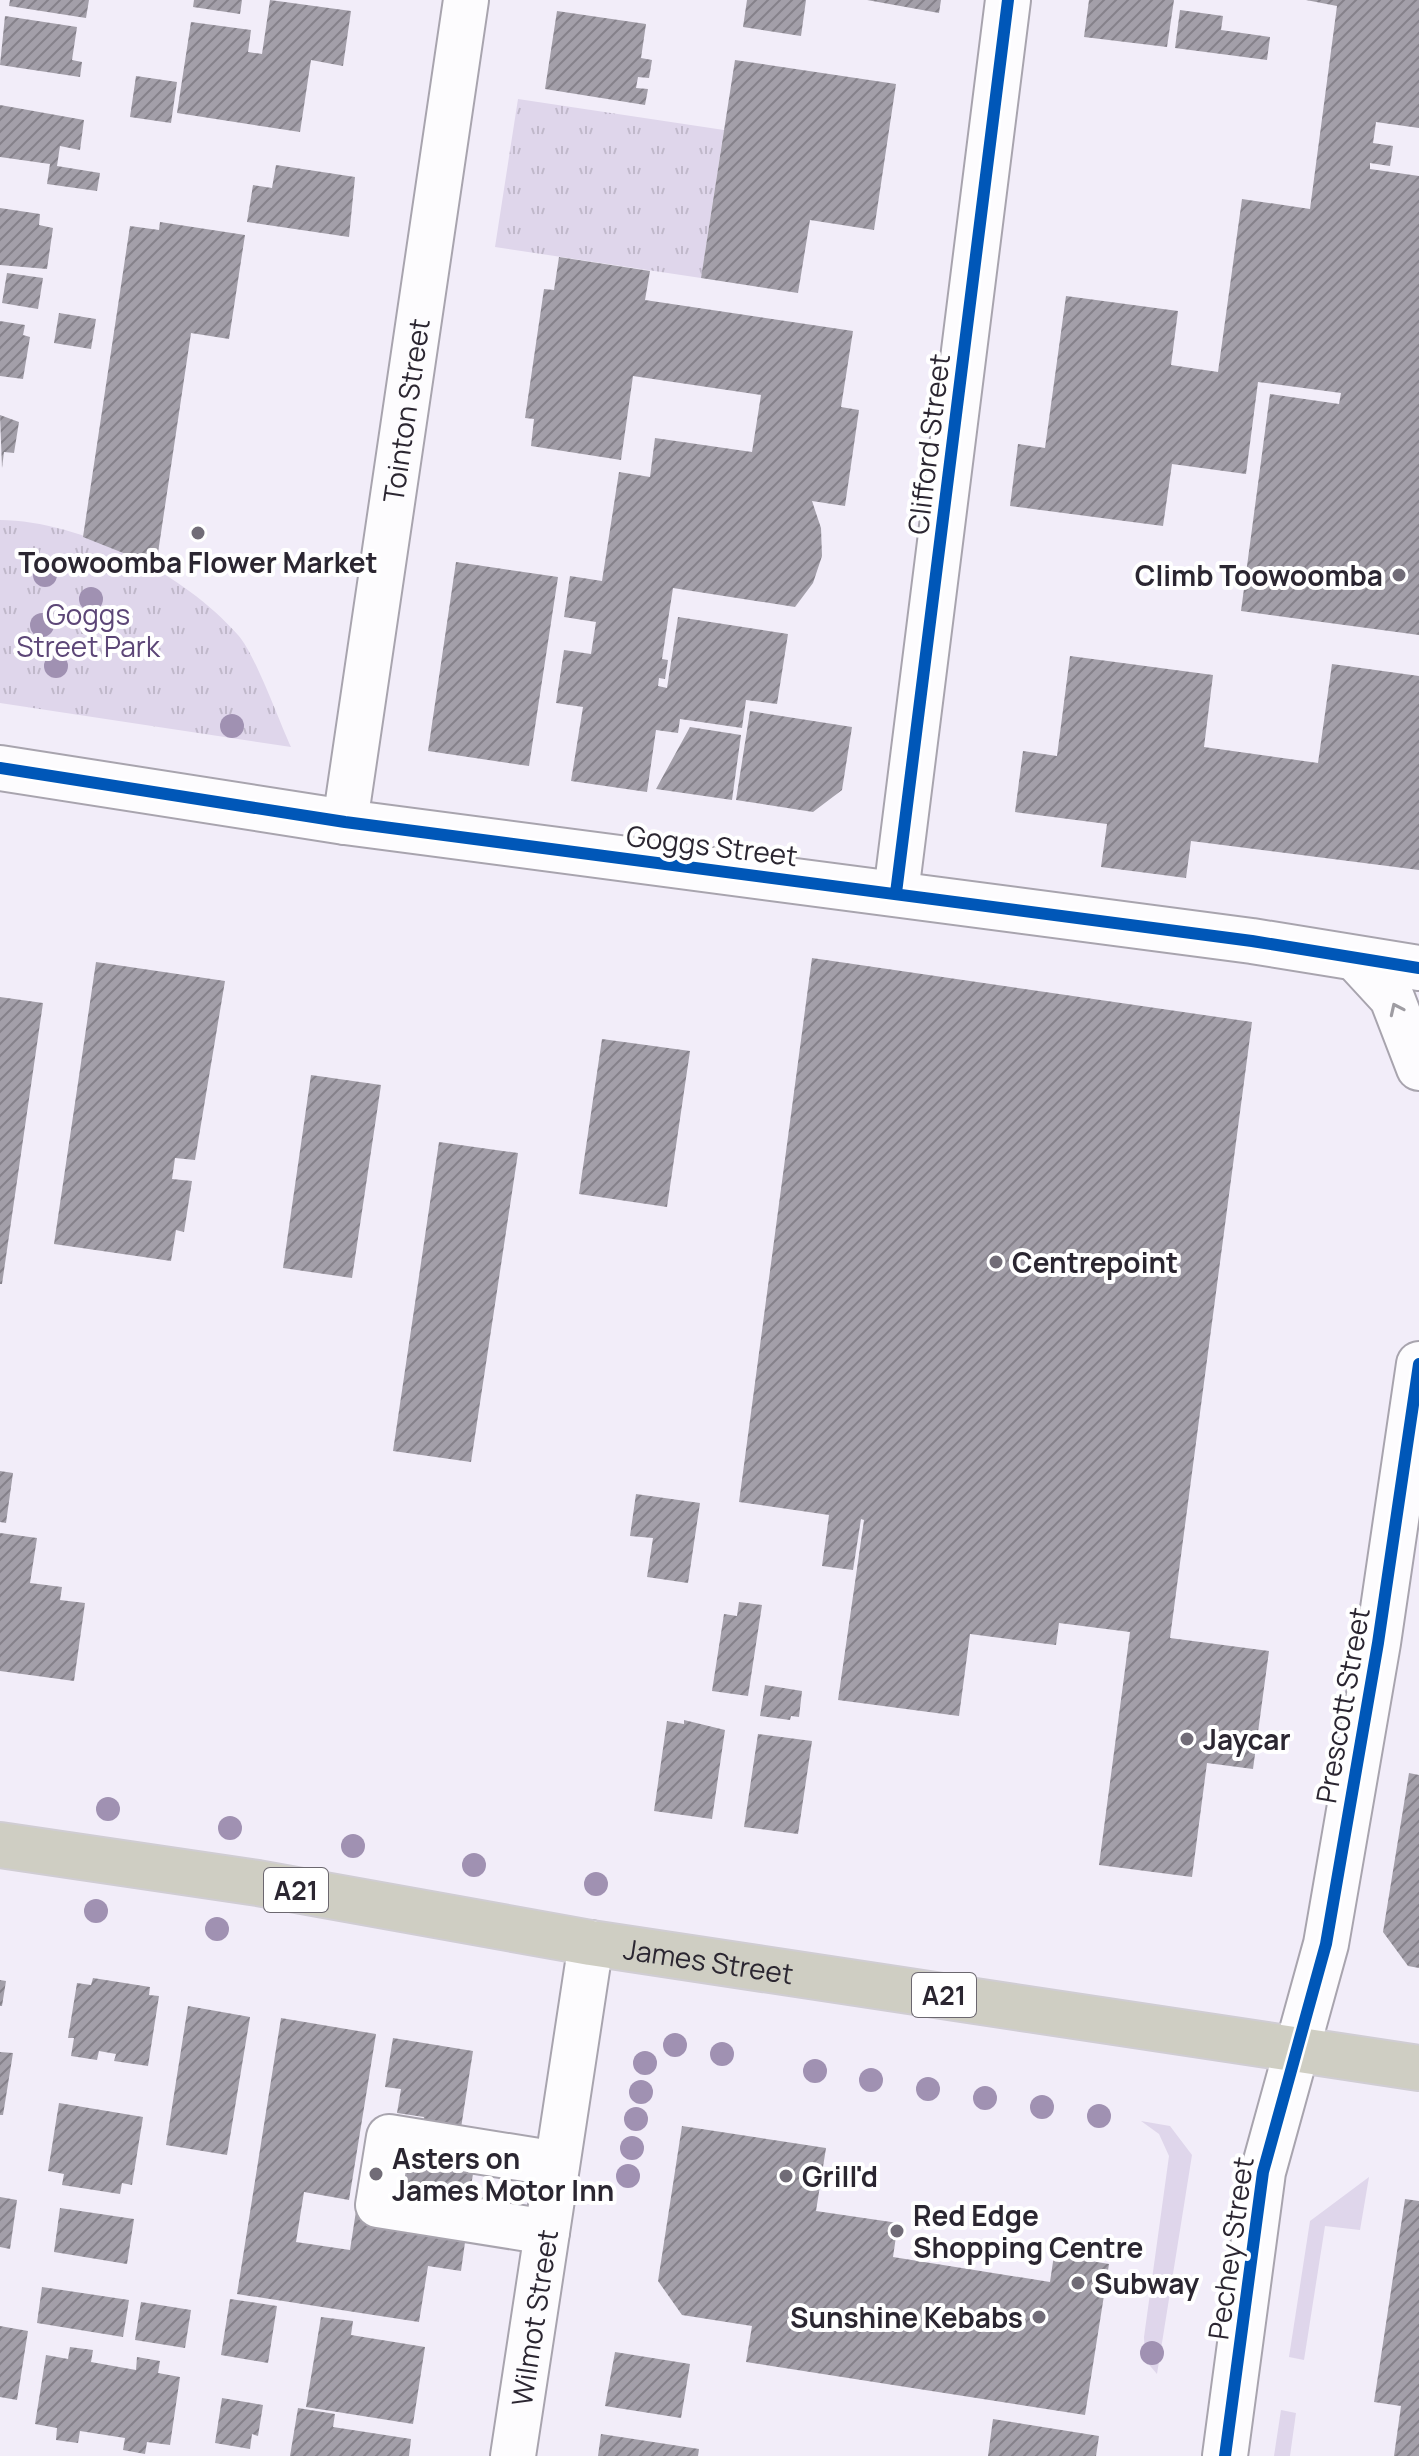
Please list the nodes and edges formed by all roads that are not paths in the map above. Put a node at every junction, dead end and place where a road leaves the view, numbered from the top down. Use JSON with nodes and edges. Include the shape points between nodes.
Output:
{"nodes":[{"id":1,"x":466,"y":0,"type":"edge"},
{"id":2,"x":1008,"y":0,"type":"edge"},
{"id":3,"x":0,"y":768,"type":"edge"},
{"id":4,"x":345,"y":822,"type":"junction"},
{"id":5,"x":896,"y":893,"type":"junction"},
{"id":6,"x":1357,"y":960,"type":"junction"},
{"id":7,"x":1419,"y":968,"type":"edge"},
{"id":8,"x":1419,"y":1068,"type":"edge"},
{"id":9,"x":1419,"y":1364,"type":"edge"},
{"id":10,"x":0,"y":1845,"type":"edge"},
{"id":11,"x":591,"y":1943,"type":"junction"},
{"id":12,"x":1296,"y":2050,"type":"junction"},
{"id":13,"x":1419,"y":2068,"type":"edge"},
{"id":14,"x":557,"y":2164,"type":"junction"},
{"id":15,"x":547,"y":2232,"type":"junction"},
{"id":16,"x":513,"y":2456,"type":"edge"},
{"id":17,"x":1225,"y":2456,"type":"edge"}],
"edges":[{"from":1,"to":4,"type":"street","name":"Tointon Street"},
{"from":2,"to":5,"type":"street","name":"Clifford Street"},
{"from":3,"to":4,"type":"street","name":"Goggs Street"},
{"from":4,"to":5,"type":"street","name":"Goggs Street"},
{"from":5,"to":6,"type":"street","name":"Goggs Street"},
{"from":6,"to":7,"type":"street","name":"Goggs Street"},
{"from":8,"to":6,"type":"street","one_way":true,"via":[[1392,998]]},
{"from":9,"to":12,"type":"street","name":"Prescott Street","via":[[1326,1944]]},
{"from":10,"to":11,"type":"highway","name":"James Street","number":"A21","via":[[258,1883]]},
{"from":11,"to":12,"type":"highway","name":"James Street","number":"A21"},
{"from":11,"to":14,"type":"street","name":"Wilmot Street"},
{"from":12,"to":13,"type":"highway","name":"James Street","number":"A21"},
{"from":12,"to":17,"type":"street","name":"Pechey Street","via":[[1263,2172]]},
{"from":14,"to":15,"type":"street","name":"Wilmot Street"},
{"from":14,"to":15,"type":"street","via":[[389,2137],[378,2205]]},
{"from":15,"to":16,"type":"street","name":"Wilmot Street"}]}
